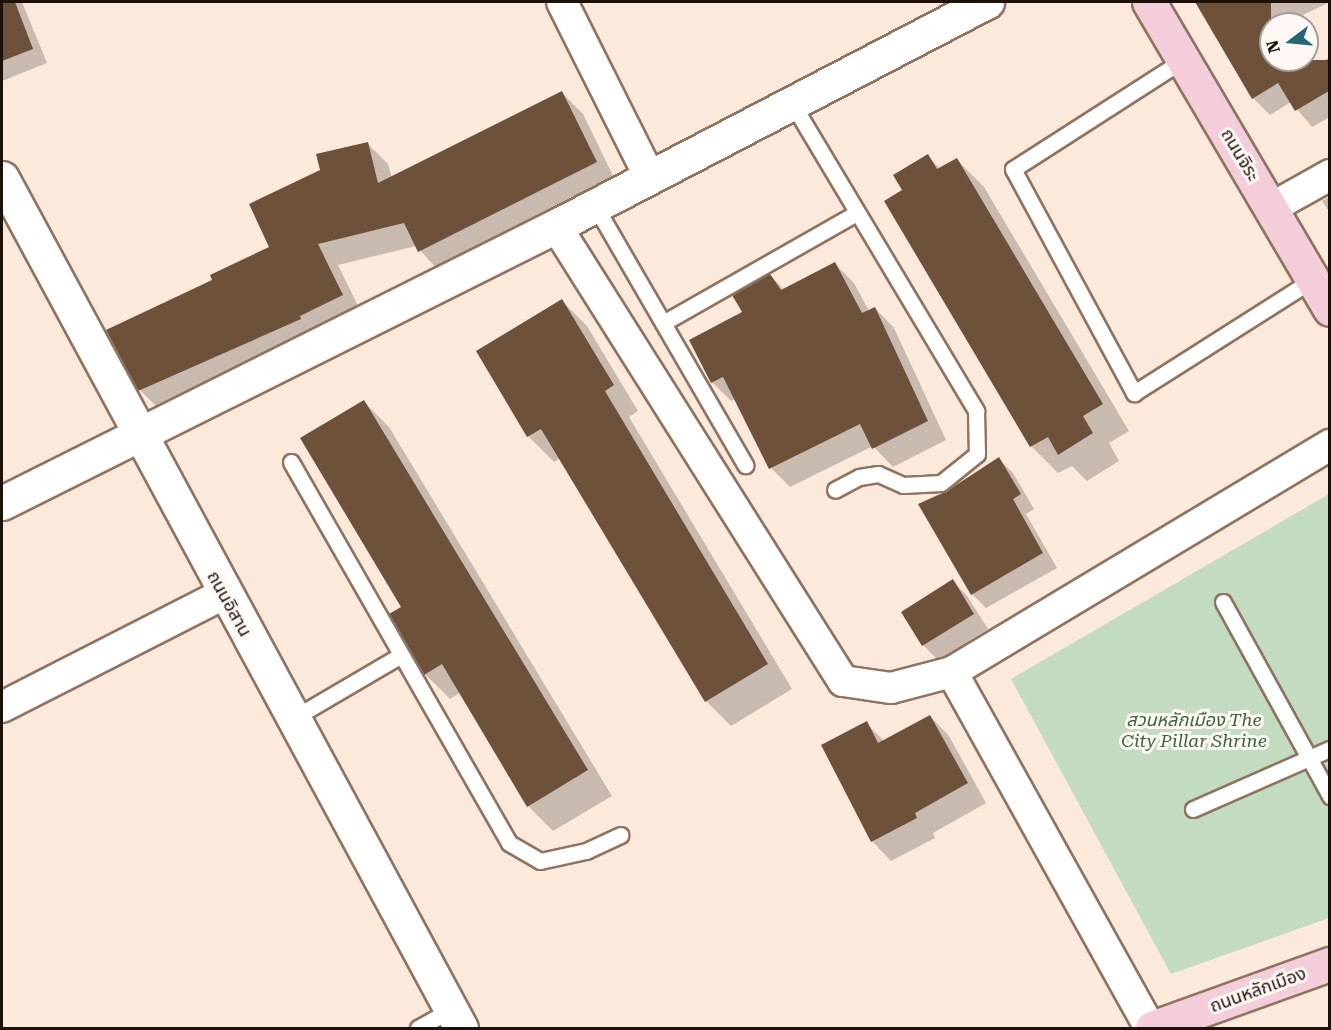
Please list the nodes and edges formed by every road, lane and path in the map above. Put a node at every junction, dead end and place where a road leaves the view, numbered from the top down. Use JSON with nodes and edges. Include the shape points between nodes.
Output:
{"nodes":[{"id":1,"x":562,"y":2,"type":"edge"},
{"id":2,"x":987,"y":2,"type":"edge"},
{"id":3,"x":1149,"y":2,"type":"edge"},
{"id":4,"x":1183,"y":60,"type":"junction"},
{"id":5,"x":792,"y":103,"type":"junction"},
{"id":6,"x":648,"y":174,"type":"junction"},
{"id":7,"x":1329,"y":175,"type":"edge"},
{"id":8,"x":2,"y":178,"type":"edge"},
{"id":9,"x":594,"y":204,"type":"junction"},
{"id":10,"x":1271,"y":208,"type":"junction"},
{"id":11,"x":857,"y":213,"type":"junction"},
{"id":12,"x":556,"y":226,"type":"junction"},
{"id":13,"x":1312,"y":280,"type":"junction"},
{"id":14,"x":1329,"y":309,"type":"edge"},
{"id":15,"x":663,"y":323,"type":"junction"},
{"id":16,"x":137,"y":435,"type":"junction"},
{"id":17,"x":1329,"y":445,"type":"edge"},
{"id":18,"x":291,"y":462,"type":"dead end"},
{"id":19,"x":745,"y":465,"type":"dead end"},
{"id":20,"x":835,"y":490,"type":"dead end"},
{"id":21,"x":2,"y":503,"type":"edge"},
{"id":22,"x":224,"y":594,"type":"junction"},
{"id":23,"x":1223,"y":602,"type":"dead end"},
{"id":24,"x":401,"y":655,"type":"junction"},
{"id":25,"x":952,"y":672,"type":"junction"},
{"id":26,"x":2,"y":706,"type":"edge"},
{"id":27,"x":292,"y":719,"type":"junction"},
{"id":28,"x":1329,"y":749,"type":"edge"},
{"id":29,"x":1310,"y":758,"type":"junction"},
{"id":30,"x":1329,"y":796,"type":"edge"},
{"id":31,"x":1193,"y":809,"type":"dead end"},
{"id":32,"x":621,"y":835,"type":"dead end"},
{"id":33,"x":1329,"y":964,"type":"edge"},
{"id":34,"x":456,"y":1019,"type":"edge"},
{"id":35,"x":418,"y":1029,"type":"edge"},
{"id":36,"x":1151,"y":1029,"type":"edge"}],
"edges":[{"from":1,"to":6,"type":"street"},
{"from":2,"to":5,"type":"street"},
{"from":3,"to":4,"type":"main road","name":"ถนนจิระ"},
{"from":4,"to":10,"type":"main road","name":"ถนนจิระ"},
{"from":4,"to":13,"type":"lane","via":[[1013,169],[1134,393]]},
{"from":5,"to":6,"type":"street"},
{"from":5,"to":11,"type":"lane"},
{"from":6,"to":9,"type":"street"},
{"from":7,"to":10,"type":"street"},
{"from":8,"to":16,"type":"street","name":"ถนนอิสาน"},
{"from":9,"to":12,"type":"street"},
{"from":9,"to":15,"type":"lane"},
{"from":10,"to":13,"type":"main road","name":"ถนนจิระ"},
{"from":11,"to":15,"type":"lane"},
{"from":11,"to":20,"type":"lane","via":[[976,411],[977,454],[941,483],[903,485],[878,474],[859,477]]},
{"from":12,"to":16,"type":"street"},
{"from":12,"to":25,"type":"street","via":[[843,681],[891,688]]},
{"from":13,"to":14,"type":"main road","name":"ถนนจิระ"},
{"from":15,"to":19,"type":"lane"},
{"from":16,"to":21,"type":"street"},
{"from":16,"to":22,"type":"street","name":"ถนนอิสาน"},
{"from":17,"to":25,"type":"street"},
{"from":18,"to":24,"type":"lane"},
{"from":22,"to":26,"type":"street"},
{"from":22,"to":27,"type":"street","name":"ถนนอิสาน"},
{"from":23,"to":29,"type":"lane"},
{"from":24,"to":27,"type":"lane"},
{"from":24,"to":32,"type":"lane","via":[[509,843],[540,861],[586,851]]},
{"from":25,"to":36,"type":"street"},
{"from":27,"to":34,"type":"street","name":"ถนนอิสาน"},
{"from":28,"to":29,"type":"lane"},
{"from":29,"to":30,"type":"lane"},
{"from":29,"to":31,"type":"lane"},
{"from":33,"to":36,"type":"main road","name":"ถนนหลักเมือง"},
{"from":34,"to":35,"type":"lane"}]}
